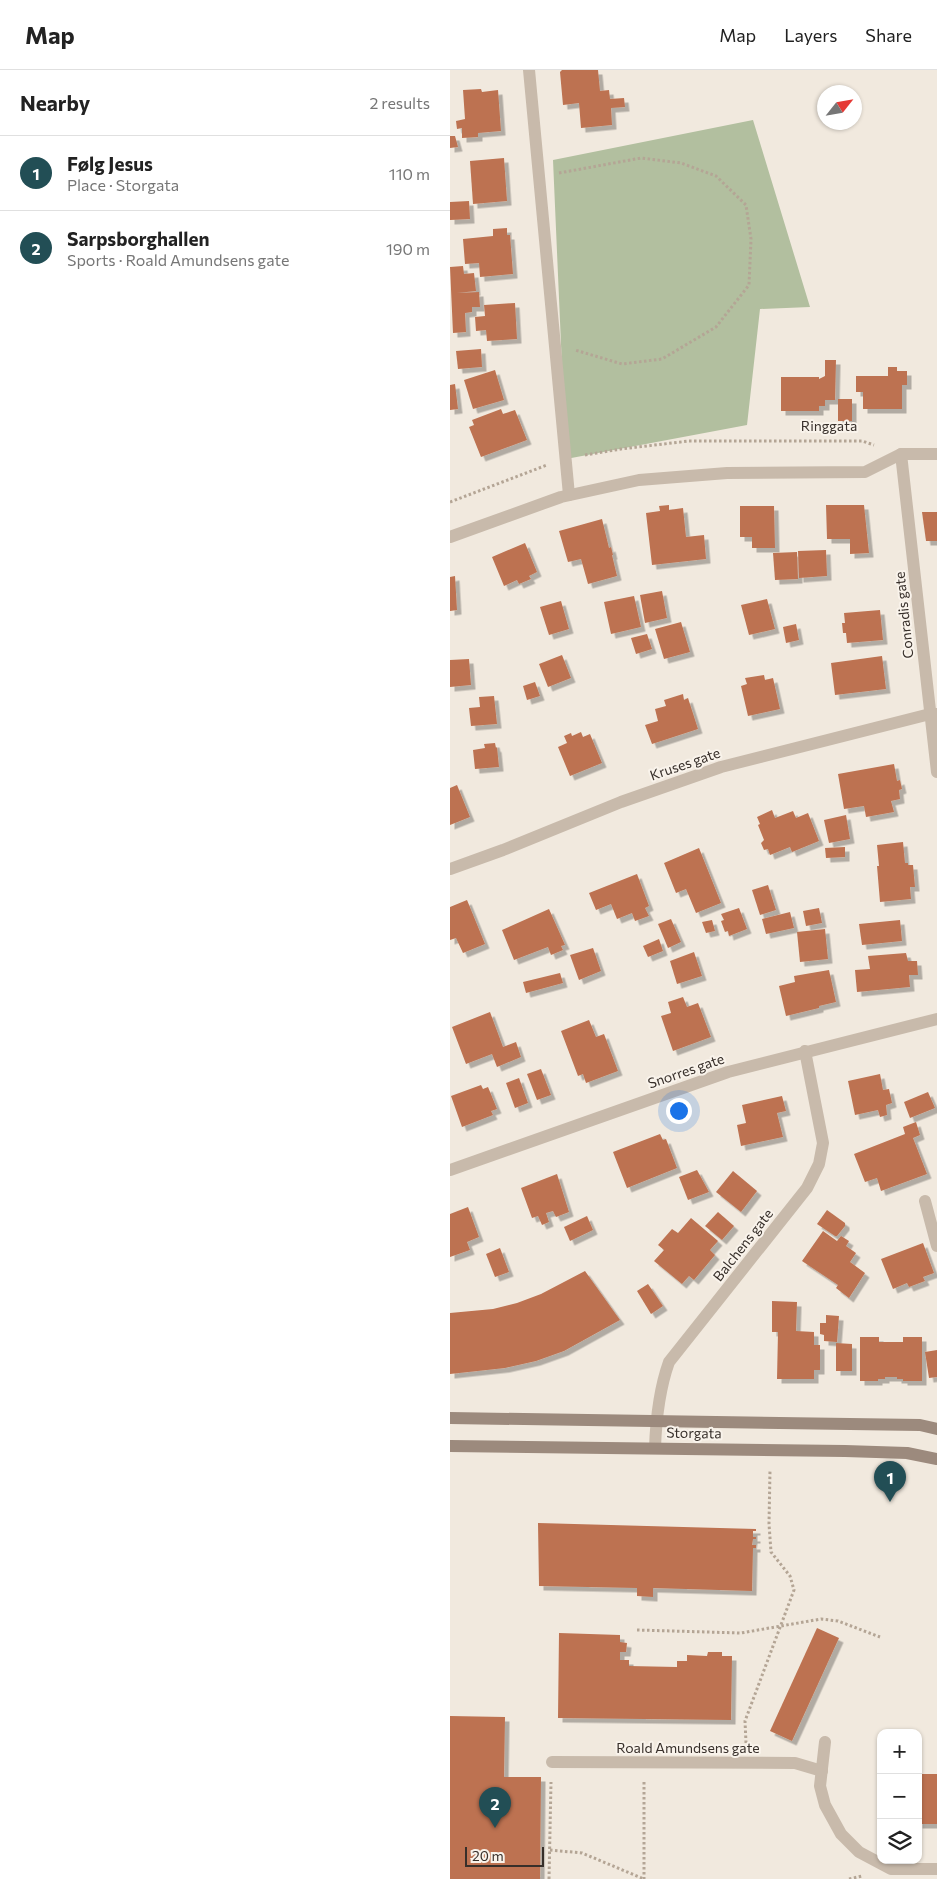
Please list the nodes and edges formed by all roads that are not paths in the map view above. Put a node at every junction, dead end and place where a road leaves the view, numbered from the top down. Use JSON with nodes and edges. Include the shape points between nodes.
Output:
{"nodes":[{"id":1,"x":529,"y":70,"type":"edge"},
{"id":2,"x":901,"y":454,"type":"junction"},
{"id":3,"x":937,"y":454,"type":"edge"},
{"id":4,"x":569,"y":495,"type":"junction"},
{"id":5,"x":450,"y":537,"type":"edge"},
{"id":6,"x":933,"y":714,"type":"edge"},
{"id":7,"x":937,"y":772,"type":"edge"},
{"id":8,"x":450,"y":869,"type":"edge"},
{"id":9,"x":937,"y":1019,"type":"edge"},
{"id":10,"x":806,"y":1052,"type":"junction"},
{"id":11,"x":450,"y":1170,"type":"edge"},
{"id":12,"x":925,"y":1201,"type":"dead end"},
{"id":13,"x":937,"y":1246,"type":"edge"},
{"id":14,"x":450,"y":1418,"type":"edge"},
{"id":15,"x":656,"y":1421,"type":"junction"},
{"id":16,"x":937,"y":1428,"type":"edge"},
{"id":17,"x":450,"y":1446,"type":"edge"},
{"id":18,"x":655,"y":1448,"type":"junction"},
{"id":19,"x":937,"y":1459,"type":"edge"},
{"id":20,"x":825,"y":1742,"type":"dead end"},
{"id":21,"x":552,"y":1762,"type":"road end"},
{"id":22,"x":822,"y":1771,"type":"junction"},
{"id":23,"x":937,"y":1869,"type":"edge"}],
"edges":[{"from":1,"to":4,"type":"street"},
{"from":2,"to":3,"type":"street"},
{"from":2,"to":4,"type":"street","via":[[865,472],[727,473],[648,479]]},
{"from":2,"to":6,"type":"street","name":"Conradis gate"},
{"from":4,"to":5,"type":"street"},
{"from":6,"to":7,"type":"street","name":"Conradis gate"},
{"from":6,"to":8,"type":"street","name":"Kruses gate","via":[[721,767]]},
{"from":9,"to":10,"type":"street","name":"Snorres gate"},
{"from":10,"to":11,"type":"street","name":"Snorres gate","via":[[728,1072]]},
{"from":10,"to":15,"type":"street","name":"Balchens gate","via":[[822,1143],[819,1164],[807,1188],[669,1362]]},
{"from":12,"to":13,"type":"street"},
{"from":14,"to":15,"type":"street","name":"Storgata"},
{"from":15,"to":16,"type":"street","name":"Storgata","via":[[920,1425]]},
{"from":15,"to":18,"type":"street","name":"Balchens gate"},
{"from":17,"to":18,"type":"street","name":"Storgata"},
{"from":18,"to":19,"type":"street","name":"Storgata","via":[[907,1453]]},
{"from":20,"to":22,"type":"street"},
{"from":21,"to":22,"type":"street","name":"Roald Amundsens gate","via":[[795,1763]]},
{"from":22,"to":23,"type":"street","via":[[820,1786],[825,1805],[841,1834],[859,1852],[891,1868]]}]}
